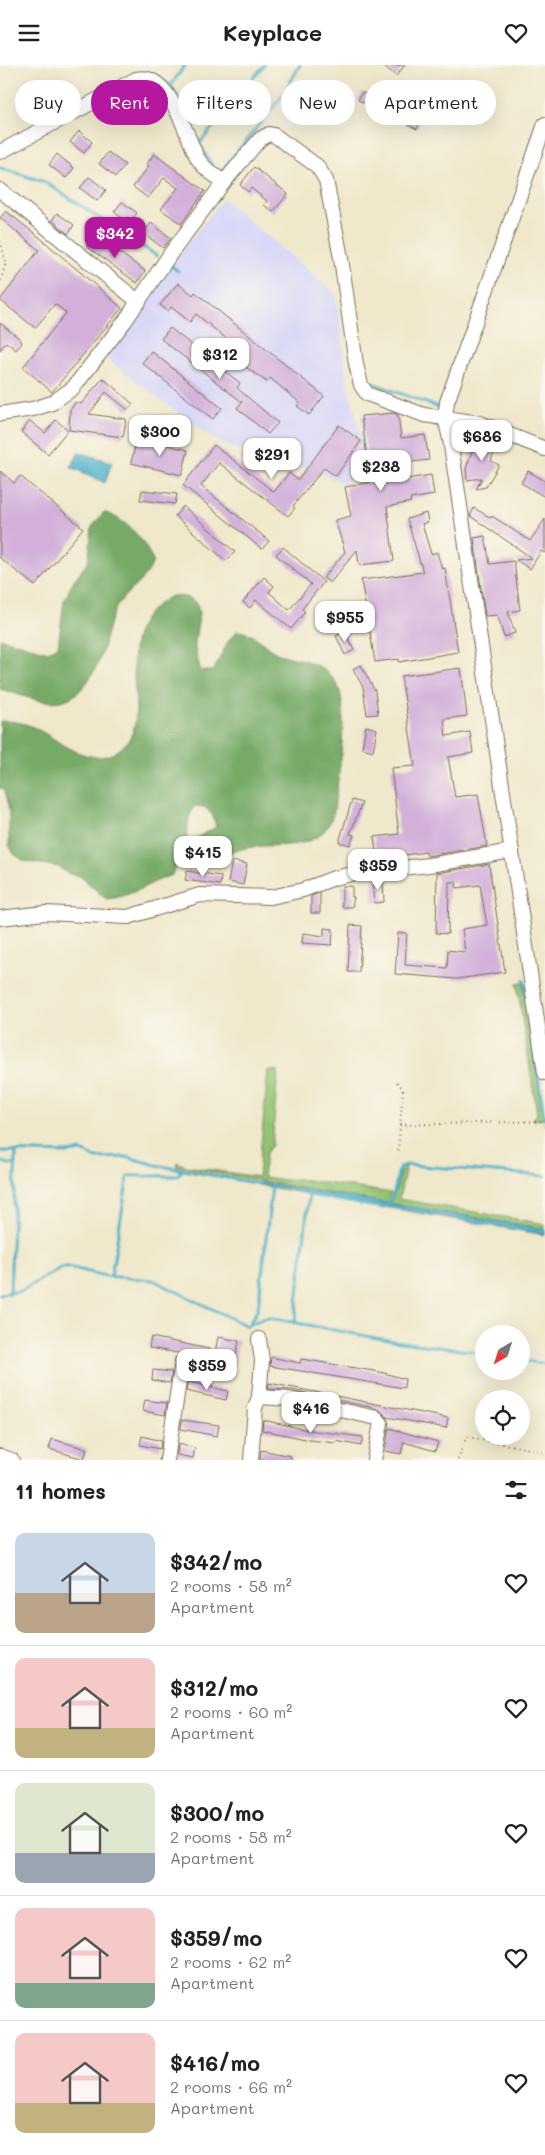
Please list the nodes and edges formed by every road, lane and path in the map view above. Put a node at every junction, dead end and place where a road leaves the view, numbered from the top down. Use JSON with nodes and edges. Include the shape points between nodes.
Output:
{"nodes":[{"id":1,"x":545,"y":124,"type":"edge"},
{"id":2,"x":0,"y":152,"type":"edge"},
{"id":3,"x":224,"y":182,"type":"junction"},
{"id":4,"x":0,"y":190,"type":"edge"},
{"id":5,"x":0,"y":241,"type":"edge"},
{"id":6,"x":0,"y":283,"type":"edge"},
{"id":7,"x":139,"y":302,"type":"junction"},
{"id":8,"x":0,"y":414,"type":"edge"},
{"id":9,"x":445,"y":418,"type":"junction"},
{"id":10,"x":545,"y":449,"type":"edge"},
{"id":11,"x":512,"y":851,"type":"junction"},
{"id":12,"x":0,"y":918,"type":"edge"},
{"id":13,"x":545,"y":1073,"type":"edge"},
{"id":14,"x":397,"y":1082,"type":"dead end"},
{"id":15,"x":545,"y":1121,"type":"edge"},
{"id":16,"x":400,"y":1125,"type":"junction"},
{"id":17,"x":398,"y":1151,"type":"dead end"},
{"id":18,"x":260,"y":1339,"type":"dead end"},
{"id":19,"x":182,"y":1361,"type":"dead end"},
{"id":20,"x":259,"y":1397,"type":"junction"},
{"id":21,"x":545,"y":1452,"type":"edge"},
{"id":22,"x":0,"y":1456,"type":"edge"},
{"id":23,"x":12,"y":1460,"type":"edge"},
{"id":24,"x":167,"y":1460,"type":"edge"},
{"id":25,"x":251,"y":1460,"type":"edge"},
{"id":26,"x":374,"y":1460,"type":"edge"},
{"id":27,"x":458,"y":1460,"type":"edge"}],
"edges":[{"from":1,"to":9,"type":"street","via":[[447,402]]},
{"from":2,"to":3,"type":"street","via":[[143,77],[151,80],[170,98],[198,159]]},
{"from":3,"to":7,"type":"street","via":[[170,253]]},
{"from":3,"to":9,"type":"street","via":[[260,139],[269,135],[274,135],[317,165],[326,180],[332,207],[361,385],[367,394],[424,415]]},
{"from":4,"to":7,"type":"street"},
{"from":5,"to":6,"type":"path","via":[[6,261]]},
{"from":7,"to":8,"type":"street","via":[[73,388],[52,403]]},
{"from":9,"to":10,"type":"street","via":[[480,423]]},
{"from":9,"to":11,"type":"street"},
{"from":11,"to":12,"type":"street","via":[[356,873],[270,897],[200,895],[128,917],[45,913]]},
{"from":11,"to":13,"type":"street"},
{"from":14,"to":16,"type":"path","via":[[403,1089]]},
{"from":15,"to":16,"type":"path"},
{"from":16,"to":17,"type":"path"},
{"from":18,"to":20,"type":"street"},
{"from":19,"to":24,"type":"street"},
{"from":20,"to":25,"type":"street","via":[[255,1407]]},
{"from":20,"to":26,"type":"street","via":[[290,1399],[377,1418],[381,1423]]},
{"from":21,"to":27,"type":"path","via":[[468,1437]]},
{"from":22,"to":23,"type":"street"}]}
